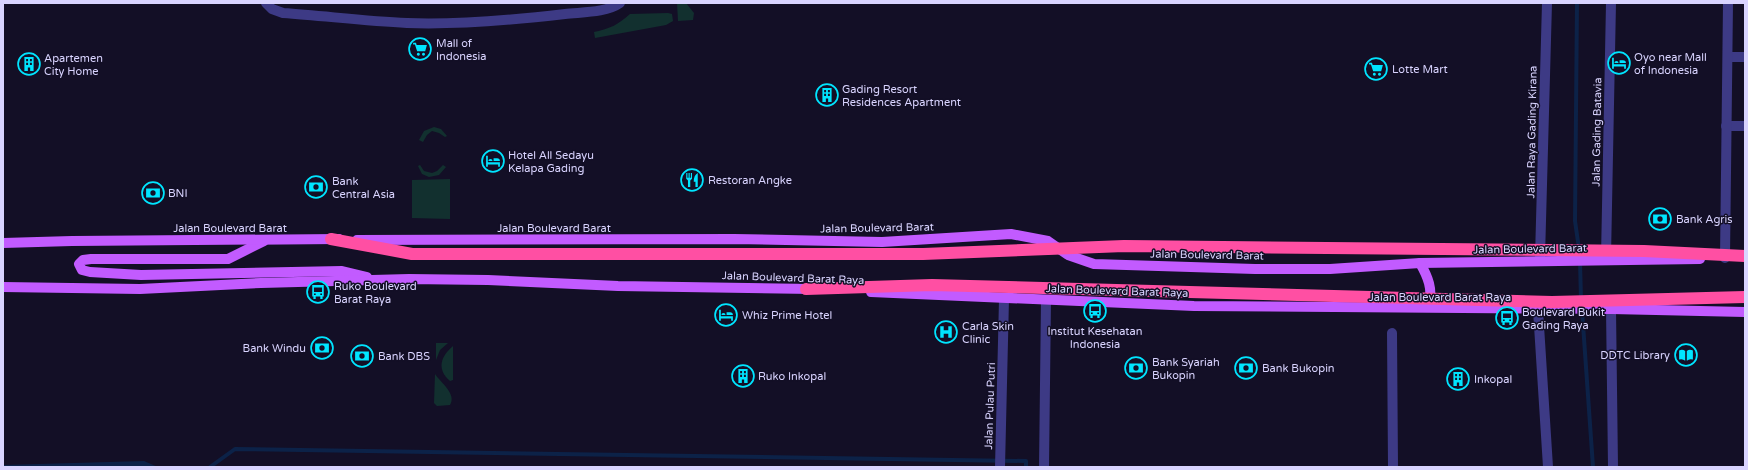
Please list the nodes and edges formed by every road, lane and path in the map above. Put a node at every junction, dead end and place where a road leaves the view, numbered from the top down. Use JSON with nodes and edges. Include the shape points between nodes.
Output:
{"nodes":[{"id":1,"x":266,"y":3,"type":"edge"},
{"id":2,"x":620,"y":3,"type":"edge"},
{"id":3,"x":1547,"y":3,"type":"edge"},
{"id":4,"x":1611,"y":3,"type":"edge"},
{"id":5,"x":1728,"y":3,"type":"edge"},
{"id":6,"x":1728,"y":57,"type":"junction"},
{"id":7,"x":1745,"y":57,"type":"edge"},
{"id":8,"x":1726,"y":126,"type":"junction"},
{"id":9,"x":1745,"y":126,"type":"edge"},
{"id":10,"x":331,"y":239,"type":"junction"},
{"id":11,"x":266,"y":240,"type":"junction"},
{"id":12,"x":3,"y":243,"type":"edge"},
{"id":13,"x":1745,"y":257,"type":"edge"},
{"id":14,"x":1725,"y":258,"type":"junction"},
{"id":15,"x":1540,"y":261,"type":"junction"},
{"id":16,"x":1606,"y":261,"type":"junction"},
{"id":17,"x":1420,"y":263,"type":"junction"},
{"id":18,"x":378,"y":280,"type":"junction"},
{"id":19,"x":3,"y":287,"type":"edge"},
{"id":20,"x":806,"y":289,"type":"junction"},
{"id":21,"x":1745,"y":297,"type":"edge"},
{"id":22,"x":1004,"y":299,"type":"junction"},
{"id":23,"x":1046,"y":300,"type":"junction"},
{"id":24,"x":1428,"y":309,"type":"junction"},
{"id":25,"x":1608,"y":309,"type":"junction"},
{"id":26,"x":1538,"y":310,"type":"junction"},
{"id":27,"x":1745,"y":312,"type":"edge"},
{"id":28,"x":1392,"y":333,"type":"dead end"},
{"id":29,"x":1613,"y":463,"type":"edge"},
{"id":30,"x":1000,"y":467,"type":"edge"},
{"id":31,"x":1044,"y":467,"type":"edge"},
{"id":32,"x":1393,"y":467,"type":"edge"},
{"id":33,"x":1548,"y":467,"type":"edge"}],
"edges":[{"from":1,"to":2,"type":"street","via":[[272,9],[283,13],[454,23],[596,11]]},
{"from":3,"to":15,"type":"street","name":"Jalan Raya Gading Kirana"},
{"from":4,"to":16,"type":"street","name":"Jalan Gading Batavia"},
{"from":5,"to":6,"type":"street"},
{"from":6,"to":7,"type":"street"},
{"from":6,"to":8,"type":"street"},
{"from":8,"to":9,"type":"street"},
{"from":8,"to":14,"type":"street"},
{"from":10,"to":11,"type":"main road","name":"Jalan Boulevard Barat"},
{"from":10,"to":13,"type":"highway","via":[[412,254],[923,254],[1124,246],[1644,251]]},
{"from":10,"to":17,"type":"main road","name":"Jalan Boulevard Barat","via":[[734,239],[882,242],[1011,234],[1048,241],[1068,255],[1094,264],[1330,269]]},
{"from":11,"to":12,"type":"main road","name":"Jalan Boulevard Barat"},
{"from":11,"to":18,"type":"main road","via":[[228,259],[91,259],[83,260],[79,264],[82,270],[90,272],[142,275],[342,271]]},
{"from":13,"to":14,"type":"main road","name":"Jalan Boulevard Barat"},
{"from":14,"to":16,"type":"main road","name":"Jalan Boulevard Barat"},
{"from":15,"to":16,"type":"main road","name":"Jalan Boulevard Barat"},
{"from":15,"to":17,"type":"main road","name":"Jalan Boulevard Barat"},
{"from":17,"to":24,"type":"main road","via":[[1429,278],[1431,296]]},
{"from":18,"to":19,"type":"main road","via":[[140,289]]},
{"from":18,"to":20,"type":"main road","name":"Jalan Boulevard Barat Raya","via":[[488,280],[618,286]]},
{"from":20,"to":21,"type":"highway","via":[[932,285],[1552,302]]},
{"from":20,"to":22,"type":"main road","name":"Jalan Boulevard Barat Raya"},
{"from":22,"to":23,"type":"main road","name":"Jalan Boulevard Barat Raya"},
{"from":22,"to":30,"type":"street","name":"Jalan Pulau Putri"},
{"from":23,"to":24,"type":"main road","name":"Jalan Boulevard Barat Raya","via":[[1263,308]]},
{"from":23,"to":31,"type":"street"},
{"from":24,"to":26,"type":"main road","name":"Jalan Boulevard Barat Raya"},
{"from":25,"to":26,"type":"main road","name":"Jalan Boulevard Barat Raya"},
{"from":25,"to":27,"type":"main road","name":"Jalan Boulevard Barat Raya"},
{"from":25,"to":29,"type":"street"},
{"from":26,"to":33,"type":"street"},
{"from":28,"to":32,"type":"street"}]}
